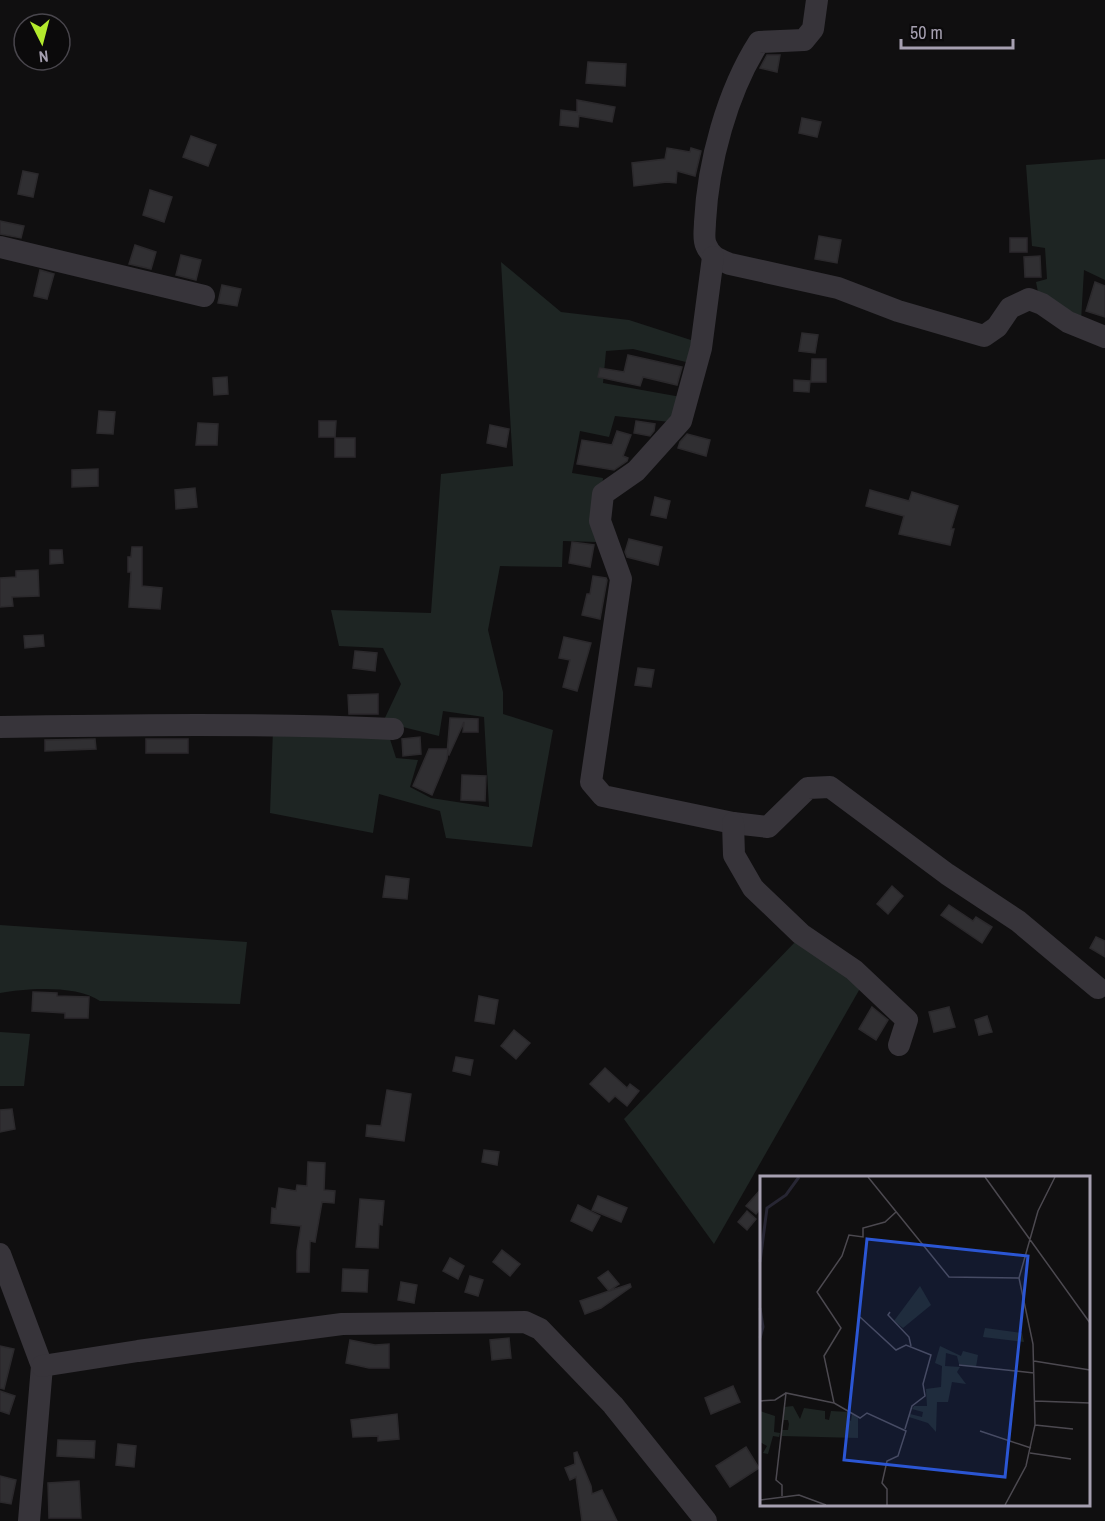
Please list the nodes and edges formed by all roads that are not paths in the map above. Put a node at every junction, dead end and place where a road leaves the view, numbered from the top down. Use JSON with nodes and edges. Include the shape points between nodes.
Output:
{"nodes":[{"id":1,"x":817,"y":0,"type":"edge"},
{"id":2,"x":0,"y":247,"type":"edge"},
{"id":3,"x":713,"y":257,"type":"junction"},
{"id":4,"x":204,"y":296,"type":"dead end"},
{"id":5,"x":1105,"y":337,"type":"edge"},
{"id":6,"x":0,"y":727,"type":"edge"},
{"id":7,"x":393,"y":729,"type":"dead end"},
{"id":8,"x":733,"y":824,"type":"junction"},
{"id":9,"x":1098,"y":988,"type":"dead end"},
{"id":10,"x":898,"y":1045,"type":"dead end"},
{"id":11,"x":0,"y":1254,"type":"edge"},
{"id":12,"x":42,"y":1366,"type":"junction"},
{"id":13,"x":29,"y":1521,"type":"edge"},
{"id":14,"x":706,"y":1521,"type":"edge"}],
"edges":[{"from":1,"to":3,"type":"street","via":[[813,29],[804,40],[759,42],[743,67],[723,125],[707,191],[705,243]]},
{"from":2,"to":4,"type":"street"},
{"from":3,"to":5,"type":"street","via":[[838,288],[898,311],[984,336],[997,327],[1010,308],[1029,299],[1068,322]]},
{"from":3,"to":8,"type":"street","via":[[700,348],[681,421],[636,471],[603,494],[600,521],[621,579],[591,782],[603,796]]},
{"from":6,"to":7,"type":"street","via":[[167,724]]},
{"from":8,"to":9,"type":"street","via":[[768,827],[808,788],[830,787],[1018,921]]},
{"from":8,"to":10,"type":"street","via":[[734,855],[753,888],[801,934],[854,970],[907,1020]]},
{"from":11,"to":12,"type":"street"},
{"from":12,"to":13,"type":"street"},
{"from":12,"to":14,"type":"street","via":[[342,1324],[525,1322],[540,1329],[613,1405]]}]}
